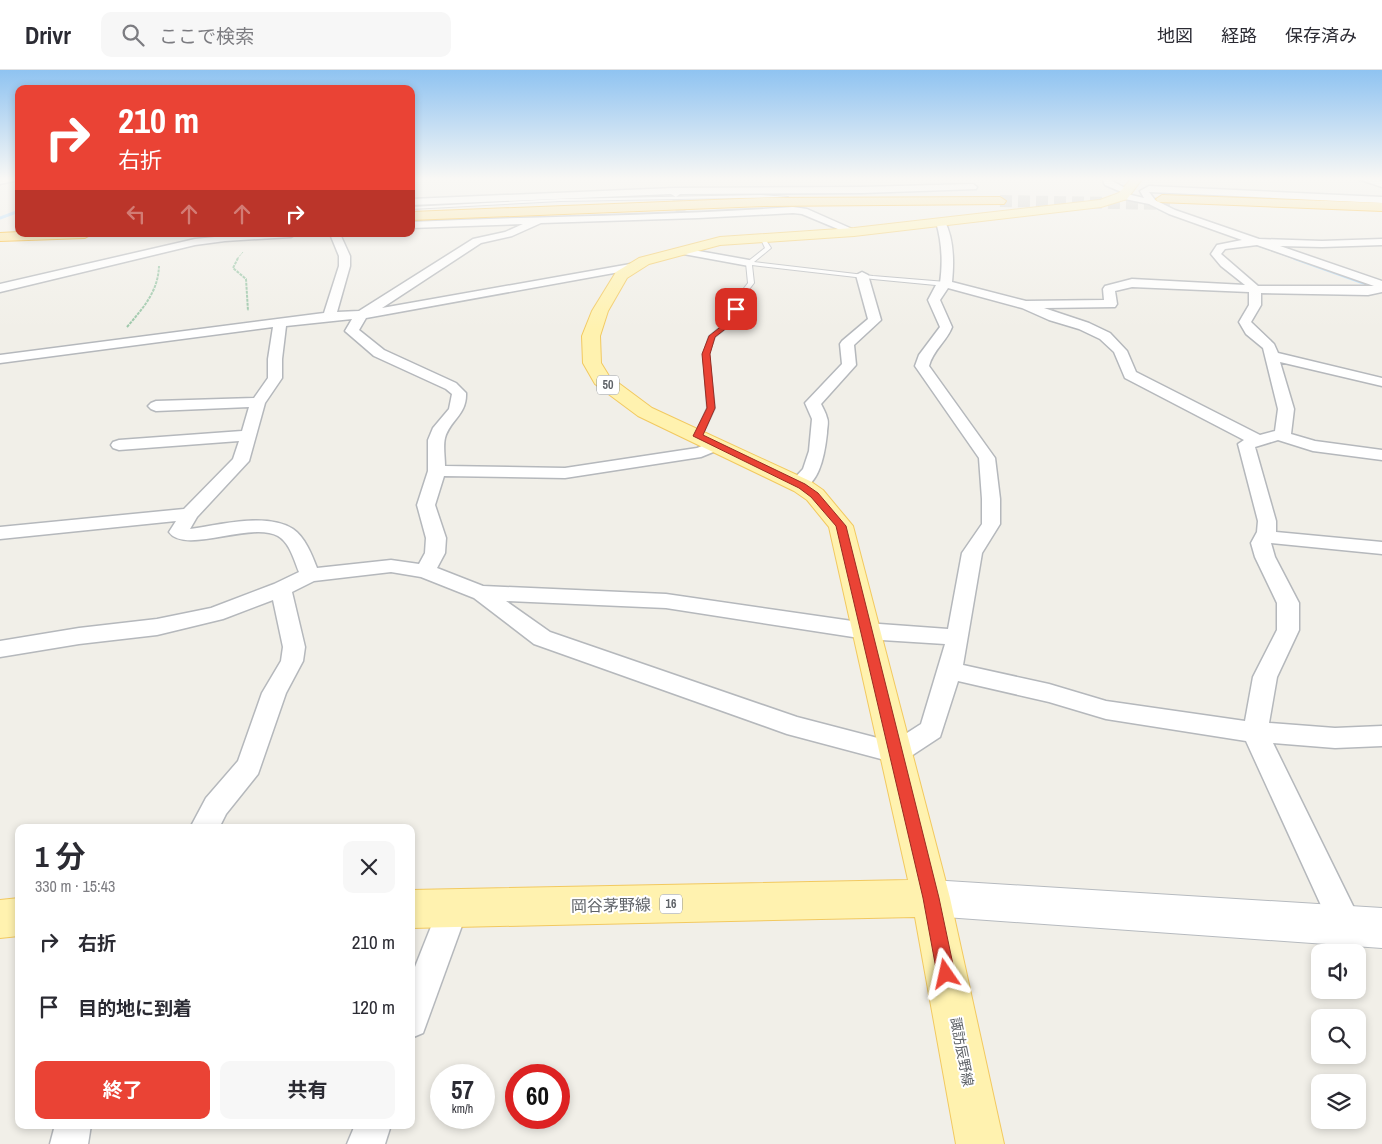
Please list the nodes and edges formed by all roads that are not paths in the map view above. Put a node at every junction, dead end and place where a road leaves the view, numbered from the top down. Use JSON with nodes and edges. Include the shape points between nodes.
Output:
{"nodes":[{"id":1,"x":521,"y":228,"type":"edge"},
{"id":2,"x":845,"y":228,"type":"edge"},
{"id":3,"x":888,"y":228,"type":"edge"},
{"id":4,"x":943,"y":228,"type":"edge"},
{"id":5,"x":1218,"y":228,"type":"edge"},
{"id":6,"x":15,"y":231,"type":"edge"},
{"id":7,"x":0,"y":232,"type":"edge"},
{"id":8,"x":854,"y":232,"type":"junction"},
{"id":9,"x":15,"y":236,"type":"edge"},
{"id":10,"x":0,"y":237,"type":"edge"},
{"id":11,"x":223,"y":237,"type":"edge"},
{"id":12,"x":335,"y":237,"type":"edge"},
{"id":13,"x":762,"y":238,"type":"junction"},
{"id":14,"x":1258,"y":242,"type":"junction"},
{"id":15,"x":1382,"y":242,"type":"edge"},
{"id":16,"x":682,"y":251,"type":"junction"},
{"id":17,"x":749,"y":263,"type":"junction"},
{"id":18,"x":636,"y":266,"type":"junction"},
{"id":19,"x":862,"y":275,"type":"junction"},
{"id":20,"x":946,"y":284,"type":"junction"},
{"id":21,"x":1382,"y":287,"type":"edge"},
{"id":22,"x":0,"y":288,"type":"edge"},
{"id":23,"x":1255,"y":289,"type":"junction"},
{"id":24,"x":1026,"y":305,"type":"junction"},
{"id":25,"x":362,"y":315,"type":"junction"},
{"id":26,"x":330,"y":316,"type":"junction"},
{"id":27,"x":280,"y":323,"type":"junction"},
{"id":28,"x":1271,"y":356,"type":"junction"},
{"id":29,"x":0,"y":359,"type":"edge"},
{"id":30,"x":1382,"y":382,"type":"edge"},
{"id":31,"x":258,"y":402,"type":"junction"},
{"id":32,"x":156,"y":406,"type":"dead end"},
{"id":33,"x":248,"y":435,"type":"junction"},
{"id":34,"x":698,"y":436,"type":"junction"},
{"id":35,"x":1268,"y":438,"type":"junction"},
{"id":36,"x":120,"y":445,"type":"dead end"},
{"id":37,"x":717,"y":446,"type":"junction"},
{"id":38,"x":1382,"y":456,"type":"edge"},
{"id":39,"x":437,"y":471,"type":"junction"},
{"id":40,"x":798,"y":484,"type":"junction"},
{"id":41,"x":189,"y":514,"type":"junction"},
{"id":42,"x":0,"y":532,"type":"edge"},
{"id":43,"x":1265,"y":537,"type":"junction"},
{"id":44,"x":1382,"y":548,"type":"edge"},
{"id":45,"x":425,"y":570,"type":"junction"},
{"id":46,"x":310,"y":575,"type":"junction"},
{"id":47,"x":281,"y":589,"type":"junction"},
{"id":48,"x":481,"y":593,"type":"junction"},
{"id":49,"x":866,"y":631,"type":"junction"},
{"id":50,"x":958,"y":637,"type":"junction"},
{"id":51,"x":0,"y":649,"type":"edge"},
{"id":52,"x":950,"y":671,"type":"junction"},
{"id":53,"x":1255,"y":732,"type":"junction"},
{"id":54,"x":1382,"y":736,"type":"edge"},
{"id":55,"x":896,"y":753,"type":"junction"},
{"id":56,"x":206,"y":824,"type":"edge"},
{"id":57,"x":931,"y":898,"type":"junction"},
{"id":58,"x":415,"y":909,"type":"edge"},
{"id":59,"x":452,"y":909,"type":"junction"},
{"id":60,"x":15,"y":917,"type":"edge"},
{"id":61,"x":0,"y":919,"type":"edge"},
{"id":62,"x":1364,"y":927,"type":"edge"},
{"id":63,"x":415,"y":1010,"type":"edge"},
{"id":64,"x":72,"y":1129,"type":"edge"},
{"id":65,"x":372,"y":1129,"type":"edge"},
{"id":66,"x":69,"y":1144,"type":"edge"},
{"id":67,"x":366,"y":1144,"type":"edge"},
{"id":68,"x":980,"y":1144,"type":"edge"}],
"edges":[{"from":1,"to":25,"type":"street","via":[[478,241]]},
{"from":2,"to":8,"type":"street"},
{"from":3,"to":8,"type":"main road","name":"諏訪辰野線","number":"50"},
{"from":4,"to":20,"type":"street","via":[[949,265]]},
{"from":5,"to":14,"type":"street"},
{"from":6,"to":7,"type":"highway"},
{"from":8,"to":13,"type":"main road","name":"諏訪辰野線","number":"50"},
{"from":9,"to":10,"type":"highway"},
{"from":11,"to":22,"type":"street"},
{"from":12,"to":26,"type":"street","via":[[345,260],[342,281]]},
{"from":13,"to":16,"type":"main road","name":"諏訪辰野線","number":"50","via":[[720,241]]},
{"from":13,"to":17,"type":"lane","via":[[768,248]]},
{"from":14,"to":15,"type":"street"},
{"from":14,"to":21,"type":"street"},
{"from":14,"to":23,"type":"street","via":[[1221,247],[1216,254],[1220,261]]},
{"from":16,"to":17,"type":"street"},
{"from":16,"to":18,"type":"main road","name":"諏訪辰野線","number":"50"},
{"from":17,"to":19,"type":"lane"},
{"from":17,"to":34,"type":"lane","via":[[751,283],[741,296],[731,322],[712,336],[706,354],[711,408]]},
{"from":18,"to":25,"type":"street"},
{"from":18,"to":34,"type":"main road","name":"諏訪辰野線","number":"50","via":[[621,275],[600,311],[591,336],[592,362],[602,380],[644,412]]},
{"from":19,"to":20,"type":"lane"},
{"from":19,"to":40,"type":"street","via":[[875,320],[847,344],[849,365],[813,403],[820,419],[817,451],[811,471]]},
{"from":20,"to":24,"type":"street"},
{"from":20,"to":50,"type":"street","via":[[934,300],[946,327],[943,336],[924,356],[922,366],[987,458],[991,499],[991,524],[972,553]]},
{"from":21,"to":23,"type":"street","via":[[1368,291]]},
{"from":23,"to":24,"type":"street","via":[[1132,283],[1109,289],[1111,304]]},
{"from":23,"to":28,"type":"street","via":[[1255,305],[1245,322],[1269,347]]},
{"from":24,"to":35,"type":"street","via":[[1105,336],[1120,351],[1130,375]]},
{"from":25,"to":26,"type":"street"},
{"from":25,"to":39,"type":"street","via":[[352,331],[370,347],[451,386],[459,393],[456,410],[436,440]]},
{"from":26,"to":27,"type":"street"},
{"from":27,"to":29,"type":"street"},
{"from":27,"to":31,"type":"street","via":[[275,378]]},
{"from":28,"to":30,"type":"street"},
{"from":28,"to":35,"type":"street","via":[[1286,409],[1283,434]]},
{"from":31,"to":32,"type":"street"},
{"from":31,"to":33,"type":"street"},
{"from":33,"to":36,"type":"street"},
{"from":33,"to":41,"type":"street","via":[[241,461]]},
{"from":34,"to":37,"type":"main road","name":"諏訪辰野線","number":"50"},
{"from":35,"to":38,"type":"street"},
{"from":35,"to":43,"type":"street","via":[[1246,444],[1267,521]]},
{"from":37,"to":39,"type":"street","via":[[701,452],[565,473]]},
{"from":37,"to":40,"type":"main road","name":"諏訪辰野線","number":"50"},
{"from":39,"to":45,"type":"street","via":[[426,505],[436,538],[435,553]]},
{"from":40,"to":49,"type":"main road","name":"諏訪辰野線","number":"50","via":[[815,495],[841,526]]},
{"from":41,"to":42,"type":"street"},
{"from":41,"to":46,"type":"street","via":[[179,532],[189,535],[263,526],[285,532],[302,553]]},
{"from":43,"to":44,"type":"street"},
{"from":43,"to":53,"type":"street","via":[[1261,543],[1265,556],[1288,603],[1288,630],[1265,677]]},
{"from":45,"to":46,"type":"street","via":[[383,566]]},
{"from":45,"to":48,"type":"street"},
{"from":46,"to":47,"type":"street"},
{"from":47,"to":51,"type":"street","via":[[215,614],[157,627]]},
{"from":47,"to":56,"type":"street","via":[[294,646],[292,661],[274,693],[249,766],[216,806]]},
{"from":48,"to":49,"type":"street","via":[[666,601]]},
{"from":48,"to":55,"type":"street","via":[[542,638],[796,727]]},
{"from":49,"to":50,"type":"street"},
{"from":49,"to":55,"type":"main road","name":"諏訪辰野線","number":"50"},
{"from":50,"to":52,"type":"street"},
{"from":52,"to":53,"type":"street","via":[[1106,710]]},
{"from":52,"to":55,"type":"street","via":[[930,730]]},
{"from":53,"to":54,"type":"street","via":[[1336,738]]},
{"from":53,"to":62,"type":"street"},
{"from":55,"to":57,"type":"main road","name":"諏訪辰野線","number":"50"},
{"from":57,"to":59,"type":"main road","name":"岡谷茅野線","number":"16"},
{"from":57,"to":62,"type":"street"},
{"from":57,"to":68,"type":"main road","name":"諏訪辰野線"},
{"from":58,"to":59,"type":"main road","name":"岡谷茅野線","number":"16"},
{"from":59,"to":63,"type":"street"},
{"from":60,"to":61,"type":"main road"},
{"from":64,"to":66,"type":"street"},
{"from":65,"to":67,"type":"street"}]}
